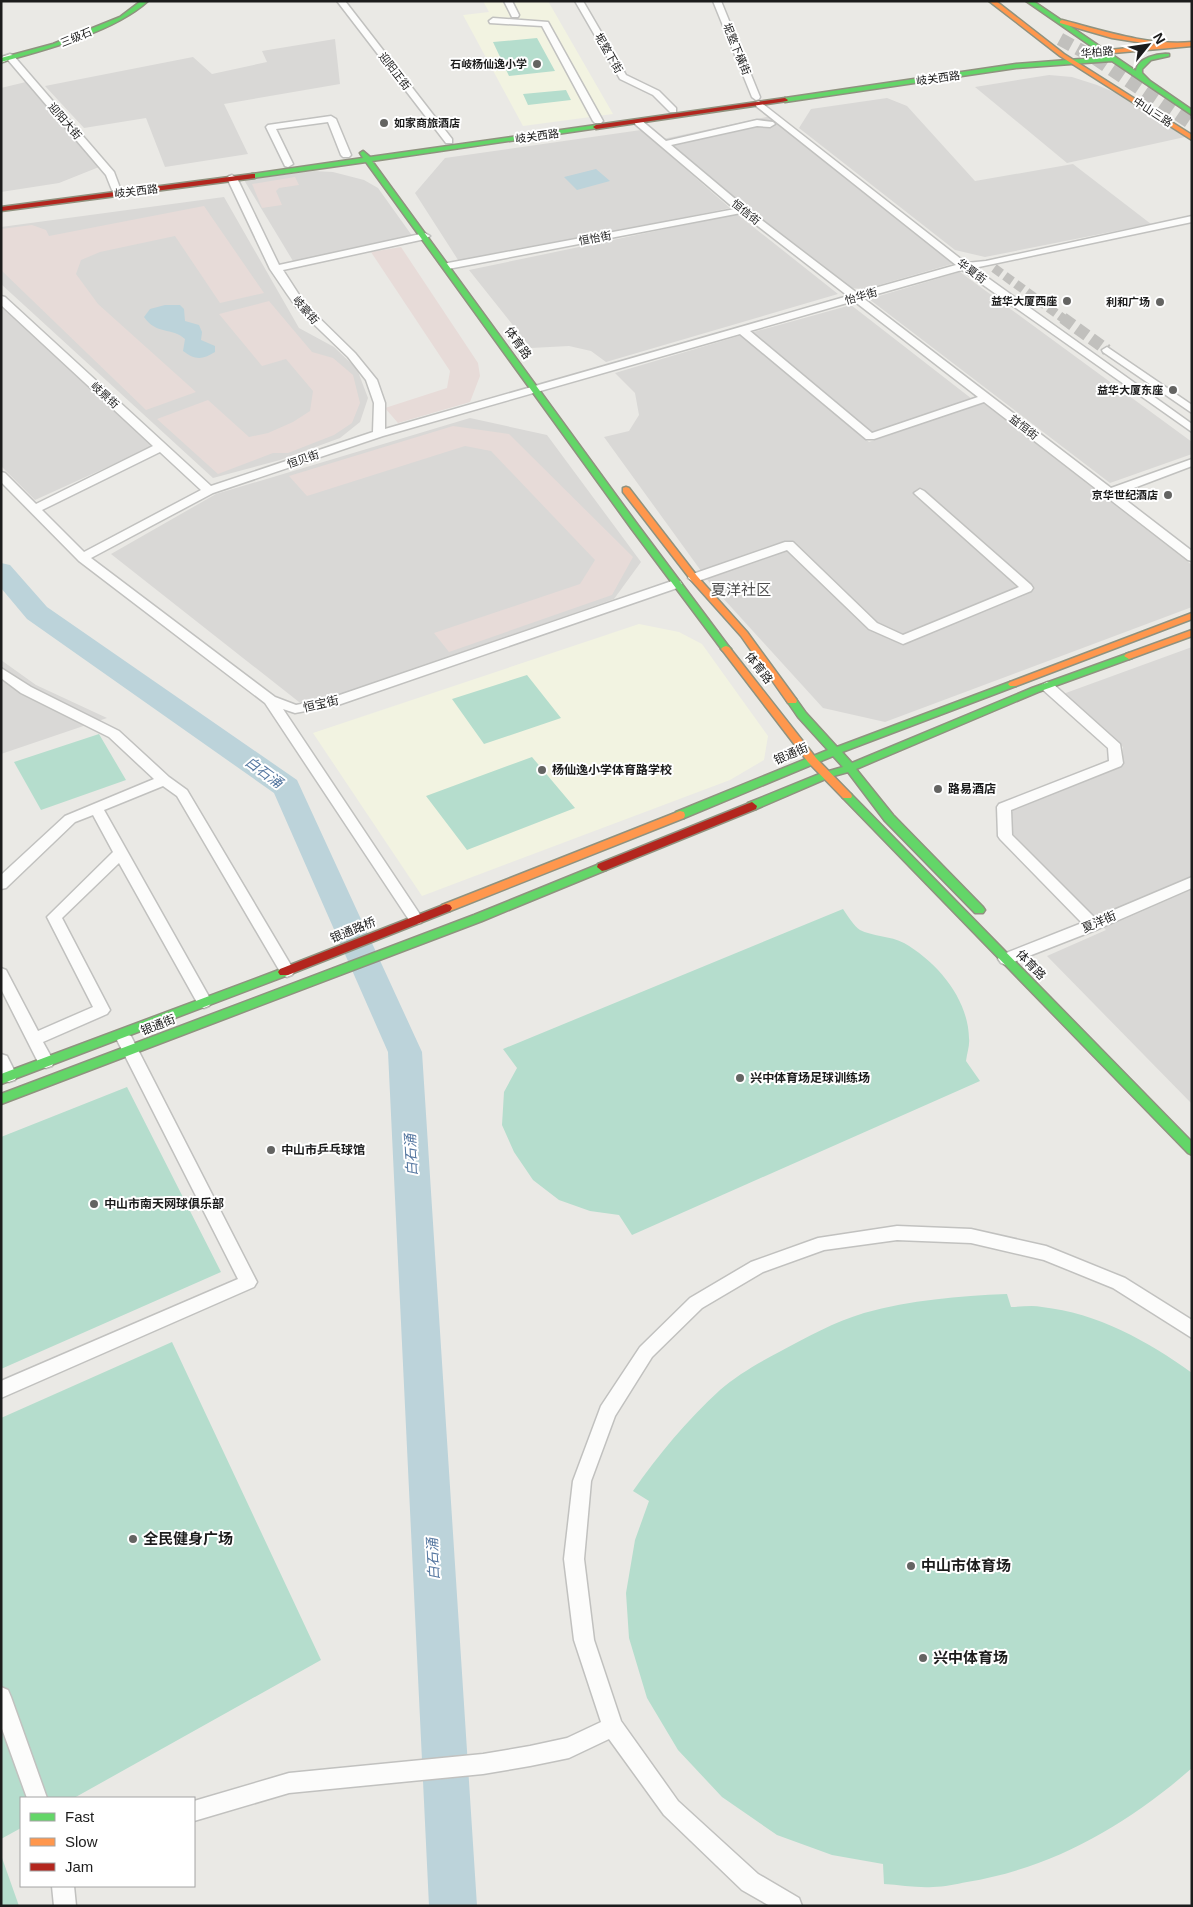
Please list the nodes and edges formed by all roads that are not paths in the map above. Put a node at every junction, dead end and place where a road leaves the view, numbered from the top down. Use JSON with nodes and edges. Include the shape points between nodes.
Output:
{"nodes":[{"id":1,"x":145,"y":1,"type":"edge"},
{"id":2,"x":341,"y":1,"type":"edge"},
{"id":3,"x":508,"y":1,"type":"edge"},
{"id":4,"x":579,"y":1,"type":"edge"},
{"id":5,"x":717,"y":1,"type":"edge"},
{"id":6,"x":992,"y":1,"type":"edge"},
{"id":7,"x":1004,"y":1,"type":"edge"},
{"id":8,"x":1015,"y":1,"type":"edge"},
{"id":9,"x":1029,"y":1,"type":"edge"},
{"id":10,"x":517,"y":20,"type":"junction"},
{"id":11,"x":494,"y":21,"type":"dead end"},
{"id":12,"x":1062,"y":22,"type":"junction"},
{"id":13,"x":1082,"y":37,"type":"junction"},
{"id":14,"x":1038,"y":41,"type":"junction"},
{"id":15,"x":1192,"y":44,"type":"edge"},
{"id":16,"x":1170,"y":51,"type":"junction"},
{"id":17,"x":1022,"y":53,"type":"dead end"},
{"id":18,"x":1192,"y":53,"type":"edge"},
{"id":19,"x":1107,"y":55,"type":"junction"},
{"id":20,"x":1067,"y":58,"type":"junction"},
{"id":21,"x":4,"y":59,"type":"edge"},
{"id":22,"x":1013,"y":63,"type":"junction"},
{"id":23,"x":1150,"y":85,"type":"junction"},
{"id":24,"x":1114,"y":86,"type":"junction"},
{"id":25,"x":758,"y":100,"type":"junction"},
{"id":26,"x":673,"y":110,"type":"junction"},
{"id":27,"x":1192,"y":113,"type":"edge"},
{"id":28,"x":598,"y":121,"type":"junction"},
{"id":29,"x":638,"y":122,"type":"junction"},
{"id":30,"x":770,"y":124,"type":"dead end"},
{"id":31,"x":1192,"y":138,"type":"edge"},
{"id":32,"x":449,"y":141,"type":"junction"},
{"id":33,"x":664,"y":144,"type":"junction"},
{"id":34,"x":346,"y":155,"type":"junction"},
{"id":35,"x":371,"y":156,"type":"junction"},
{"id":36,"x":288,"y":164,"type":"junction"},
{"id":37,"x":232,"y":178,"type":"junction"},
{"id":38,"x":115,"y":188,"type":"junction"},
{"id":39,"x":1,"y":203,"type":"edge"},
{"id":40,"x":1,"y":209,"type":"edge"},
{"id":41,"x":743,"y":210,"type":"junction"},
{"id":42,"x":1192,"y":219,"type":"edge"},
{"id":43,"x":424,"y":236,"type":"junction"},
{"id":44,"x":452,"y":266,"type":"junction"},
{"id":45,"x":964,"y":266,"type":"junction"},
{"id":46,"x":275,"y":269,"type":"junction"},
{"id":47,"x":855,"y":298,"type":"junction"},
{"id":48,"x":1,"y":299,"type":"edge"},
{"id":49,"x":742,"y":330,"type":"junction"},
{"id":50,"x":1107,"y":350,"type":"tunnel mouth"},
{"id":51,"x":546,"y":385,"type":"junction"},
{"id":52,"x":534,"y":388,"type":"junction"},
{"id":53,"x":985,"y":398,"type":"junction"},
{"id":54,"x":1192,"y":410,"type":"edge"},
{"id":55,"x":568,"y":415,"type":"dead end"},
{"id":56,"x":1192,"y":429,"type":"edge"},
{"id":57,"x":379,"y":434,"type":"junction"},
{"id":58,"x":162,"y":446,"type":"junction"},
{"id":59,"x":1192,"y":462,"type":"edge"},
{"id":60,"x":1,"y":475,"type":"edge"},
{"id":61,"x":616,"y":477,"type":"dead end"},
{"id":62,"x":209,"y":490,"type":"junction"},
{"id":63,"x":920,"y":493,"type":"dead end"},
{"id":64,"x":1109,"y":493,"type":"junction"},
{"id":65,"x":36,"y":508,"type":"junction"},
{"id":66,"x":1192,"y":557,"type":"edge"},
{"id":67,"x":83,"y":558,"type":"junction"},
{"id":68,"x":694,"y":578,"type":"junction"},
{"id":69,"x":676,"y":584,"type":"junction"},
{"id":70,"x":1192,"y":616,"type":"edge"},
{"id":71,"x":1192,"y":633,"type":"edge"},
{"id":72,"x":1,"y":672,"type":"edge"},
{"id":73,"x":1047,"y":686,"type":"junction"},
{"id":74,"x":270,"y":700,"type":"junction"},
{"id":75,"x":835,"y":752,"type":"junction"},
{"id":76,"x":812,"y":760,"type":"junction"},
{"id":77,"x":850,"y":768,"type":"junction"},
{"id":78,"x":826,"y":775,"type":"junction"},
{"id":79,"x":164,"y":780,"type":"junction"},
{"id":80,"x":96,"y":808,"type":"junction"},
{"id":81,"x":121,"y":853,"type":"junction"},
{"id":82,"x":1192,"y":882,"type":"edge"},
{"id":83,"x":1,"y":884,"type":"edge"},
{"id":84,"x":986,"y":918,"type":"dead end"},
{"id":85,"x":410,"y":922,"type":"junction"},
{"id":86,"x":1093,"y":925,"type":"junction"},
{"id":87,"x":1017,"y":955,"type":"junction"},
{"id":88,"x":313,"y":961,"type":"joint"},
{"id":89,"x":286,"y":971,"type":"junction"},
{"id":90,"x":1,"y":974,"type":"edge"},
{"id":91,"x":204,"y":1002,"type":"junction"},
{"id":92,"x":122,"y":1034,"type":"junction"},
{"id":93,"x":34,"y":1039,"type":"junction"},
{"id":94,"x":130,"y":1050,"type":"junction"},
{"id":95,"x":1,"y":1060,"type":"edge"},
{"id":96,"x":46,"y":1062,"type":"junction"},
{"id":97,"x":5,"y":1078,"type":"edge"},
{"id":98,"x":1,"y":1099,"type":"edge"},
{"id":99,"x":1192,"y":1150,"type":"edge"},
{"id":100,"x":1192,"y":1330,"type":"edge"},
{"id":101,"x":1,"y":1390,"type":"edge"},
{"id":102,"x":1,"y":1697,"type":"edge"},
{"id":103,"x":614,"y":1727,"type":"junction"},
{"id":104,"x":37,"y":1797,"type":"edge"},
{"id":105,"x":195,"y":1811,"type":"edge"},
{"id":106,"x":63,"y":1887,"type":"edge"},
{"id":107,"x":65,"y":1906,"type":"edge"},
{"id":108,"x":792,"y":1906,"type":"edge"}],
"edges":[{"from":1,"to":21,"type":"main road","name":"三级石","via":[[114,22],[55,45]]},
{"from":2,"to":32,"type":"street","name":"迎阳正街"},
{"from":3,"to":10,"type":"street"},
{"from":4,"to":26,"type":"street","name":"坭墪下街","via":[[623,77],[656,93]]},
{"from":5,"to":25,"type":"street","name":"坭墪下橫街"},
{"from":6,"to":14,"type":"main road","via":[[1028,28]]},
{"from":7,"to":8,"type":"main road","via":[[1065,38]]},
{"from":9,"to":12,"type":"main road"},
{"from":10,"to":11,"type":"street"},
{"from":10,"to":28,"type":"street","via":[[545,24]]},
{"from":12,"to":13,"type":"main road","name":"中山三路"},
{"from":12,"to":16,"type":"main road"},
{"from":13,"to":14,"type":"main road","via":[[1077,43],[1062,45]]},
{"from":13,"to":19,"type":"main road","name":"中山三路"},
{"from":14,"to":20,"type":"main road"},
{"from":15,"to":16,"type":"main road","name":"华柏路"},
{"from":16,"to":18,"type":"main road","name":"华柏路"},
{"from":16,"to":19,"type":"main road","name":"华柏路"},
{"from":16,"to":23,"type":"main road","via":[[1149,59],[1139,68],[1139,73]]},
{"from":17,"to":22,"type":"main road"},
{"from":19,"to":20,"type":"main road","name":"华柏路"},
{"from":19,"to":23,"type":"main road","name":"中山三路"},
{"from":20,"to":22,"type":"main road","name":"岐关西路"},
{"from":20,"to":24,"type":"main road"},
{"from":21,"to":38,"type":"street","name":"迎阳大街","via":[[110,174]]},
{"from":22,"to":24,"type":"main road","via":[[1089,76]]},
{"from":22,"to":25,"type":"main road","name":"岐关西路"},
{"from":23,"to":27,"type":"main road","name":"中山三路"},
{"from":24,"to":31,"type":"main road","name":"中山三路"},
{"from":25,"to":26,"type":"main road","name":"岐关西路"},
{"from":25,"to":29,"type":"main road","name":"岐关西路"},
{"from":25,"to":45,"type":"street","name":"华夏街"},
{"from":26,"to":28,"type":"main road","name":"岐关西路"},
{"from":28,"to":32,"type":"main road","name":"岐关西路"},
{"from":29,"to":33,"type":"street","name":"恒信街"},
{"from":29,"to":35,"type":"main road","name":"岐关西路"},
{"from":30,"to":33,"type":"street","via":[[757,123]]},
{"from":32,"to":35,"type":"main road","name":"岐关西路"},
{"from":33,"to":41,"type":"street","name":"恒信街"},
{"from":34,"to":35,"type":"main road","name":"岐关西路"},
{"from":34,"to":36,"type":"main road","name":"岐关西路"},
{"from":34,"to":36,"type":"street","via":[[331,119],[271,127]]},
{"from":35,"to":37,"type":"main road","name":"岐关西路"},
{"from":35,"to":43,"type":"main road","name":"体育路"},
{"from":35,"to":44,"type":"main road","name":"体育路"},
{"from":36,"to":38,"type":"main road","name":"岐关西路"},
{"from":37,"to":40,"type":"main road","name":"岐关西路"},
{"from":37,"to":46,"type":"street","name":"岐豪街"},
{"from":38,"to":39,"type":"main road","name":"岐关西路"},
{"from":41,"to":44,"type":"street","name":"恒怡街"},
{"from":41,"to":47,"type":"street","name":"恒信街"},
{"from":42,"to":45,"type":"street","name":"怡华街","via":[[990,266]]},
{"from":43,"to":44,"type":"main road","name":"体育路"},
{"from":43,"to":46,"type":"street"},
{"from":44,"to":51,"type":"main road","name":"体育路"},
{"from":44,"to":52,"type":"main road","name":"体育路"},
{"from":45,"to":47,"type":"street","name":"怡华街"},
{"from":45,"to":56,"type":"street","name":"华夏街"},
{"from":46,"to":57,"type":"street","name":"岐豪街","via":[[304,310],[364,369],[377,391]]},
{"from":47,"to":49,"type":"street","name":"怡华街"},
{"from":47,"to":53,"type":"street","name":"益恒街"},
{"from":48,"to":58,"type":"street","name":"岐景街"},
{"from":49,"to":51,"type":"street","name":"怡华街"},
{"from":49,"to":53,"type":"street","via":[[870,436]]},
{"from":50,"to":54,"type":"street"},
{"from":51,"to":52,"type":"street","name":"怡华街"},
{"from":51,"to":55,"type":"main road","name":"体育路"},
{"from":52,"to":57,"type":"street","name":"恒贝街"},
{"from":52,"to":69,"type":"main road","name":"体育路"},
{"from":53,"to":64,"type":"street","name":"益恒街"},
{"from":57,"to":62,"type":"street","name":"恒贝街"},
{"from":58,"to":62,"type":"street","name":"岐景街"},
{"from":58,"to":65,"type":"street"},
{"from":59,"to":64,"type":"street"},
{"from":60,"to":65,"type":"street","name":"恒宝街"},
{"from":61,"to":68,"type":"main road","name":"体育路"},
{"from":62,"to":67,"type":"street","name":"恒贝街"},
{"from":63,"to":68,"type":"street","via":[[1027,588],[903,640],[873,626],[789,545]]},
{"from":64,"to":66,"type":"street","name":"益恒街"},
{"from":65,"to":67,"type":"street","name":"恒宝街"},
{"from":67,"to":74,"type":"street","name":"恒宝街"},
{"from":68,"to":75,"type":"main road","name":"体育路","via":[[744,634],[802,715]]},
{"from":69,"to":74,"type":"street","name":"恒宝街","via":[[333,702],[295,709]]},
{"from":69,"to":76,"type":"main road","name":"体育路"},
{"from":70,"to":75,"type":"main road","name":"银通街"},
{"from":71,"to":73,"type":"main road"},
{"from":72,"to":79,"type":"street","via":[[26,690],[114,734]]},
{"from":73,"to":77,"type":"main road"},
{"from":73,"to":86,"type":"street","via":[[1116,747],[1116,763],[1004,807],[1005,836]]},
{"from":74,"to":85,"type":"street"},
{"from":75,"to":76,"type":"main road","name":"银通街"},
{"from":75,"to":77,"type":"main road","name":"体育路"},
{"from":76,"to":78,"type":"main road","name":"体育路"},
{"from":76,"to":85,"type":"main road","name":"银通街"},
{"from":77,"to":78,"type":"main road"},
{"from":77,"to":84,"type":"main road","name":"体育路","via":[[889,818]]},
{"from":78,"to":87,"type":"main road","name":"体育路"},
{"from":78,"to":94,"type":"main road","name":"银通街","via":[[414,942]]},
{"from":79,"to":80,"type":"street"},
{"from":79,"to":89,"type":"street","via":[[182,793]]},
{"from":80,"to":81,"type":"street"},
{"from":80,"to":83,"type":"street","via":[[70,819]]},
{"from":81,"to":91,"type":"street"},
{"from":81,"to":93,"type":"street","via":[[54,917],[102,1010]]},
{"from":82,"to":86,"type":"street","name":"夏洋街"},
{"from":85,"to":88,"type":"main road","name":"银通路桥"},
{"from":86,"to":87,"type":"street","name":"夏洋街"},
{"from":87,"to":99,"type":"main road","name":"体育路"},
{"from":88,"to":89,"type":"main road","name":"银通街"},
{"from":89,"to":91,"type":"main road","name":"银通街"},
{"from":90,"to":93,"type":"street"},
{"from":91,"to":92,"type":"main road","name":"银通街"},
{"from":92,"to":94,"type":"street"},
{"from":92,"to":96,"type":"main road","name":"银通街"},
{"from":93,"to":96,"type":"street"},
{"from":94,"to":98,"type":"main road","name":"银通街"},
{"from":94,"to":101,"type":"street","via":[[248,1282]]},
{"from":95,"to":97,"type":"street"},
{"from":96,"to":97,"type":"main road","name":"银通街"},
{"from":100,"to":103,"type":"street","via":[[1119,1283],[1046,1253],[971,1236],[897,1233],[824,1243],[757,1267],[696,1303],[646,1352],[607,1412],[582,1481],[574,1559],[584,1640]]},
{"from":102,"to":104,"type":"street"},
{"from":103,"to":105,"type":"street","via":[[569,1748],[483,1764],[289,1782]]},
{"from":103,"to":108,"type":"street","via":[[672,1808],[750,1882]]},
{"from":106,"to":107,"type":"street"}]}
